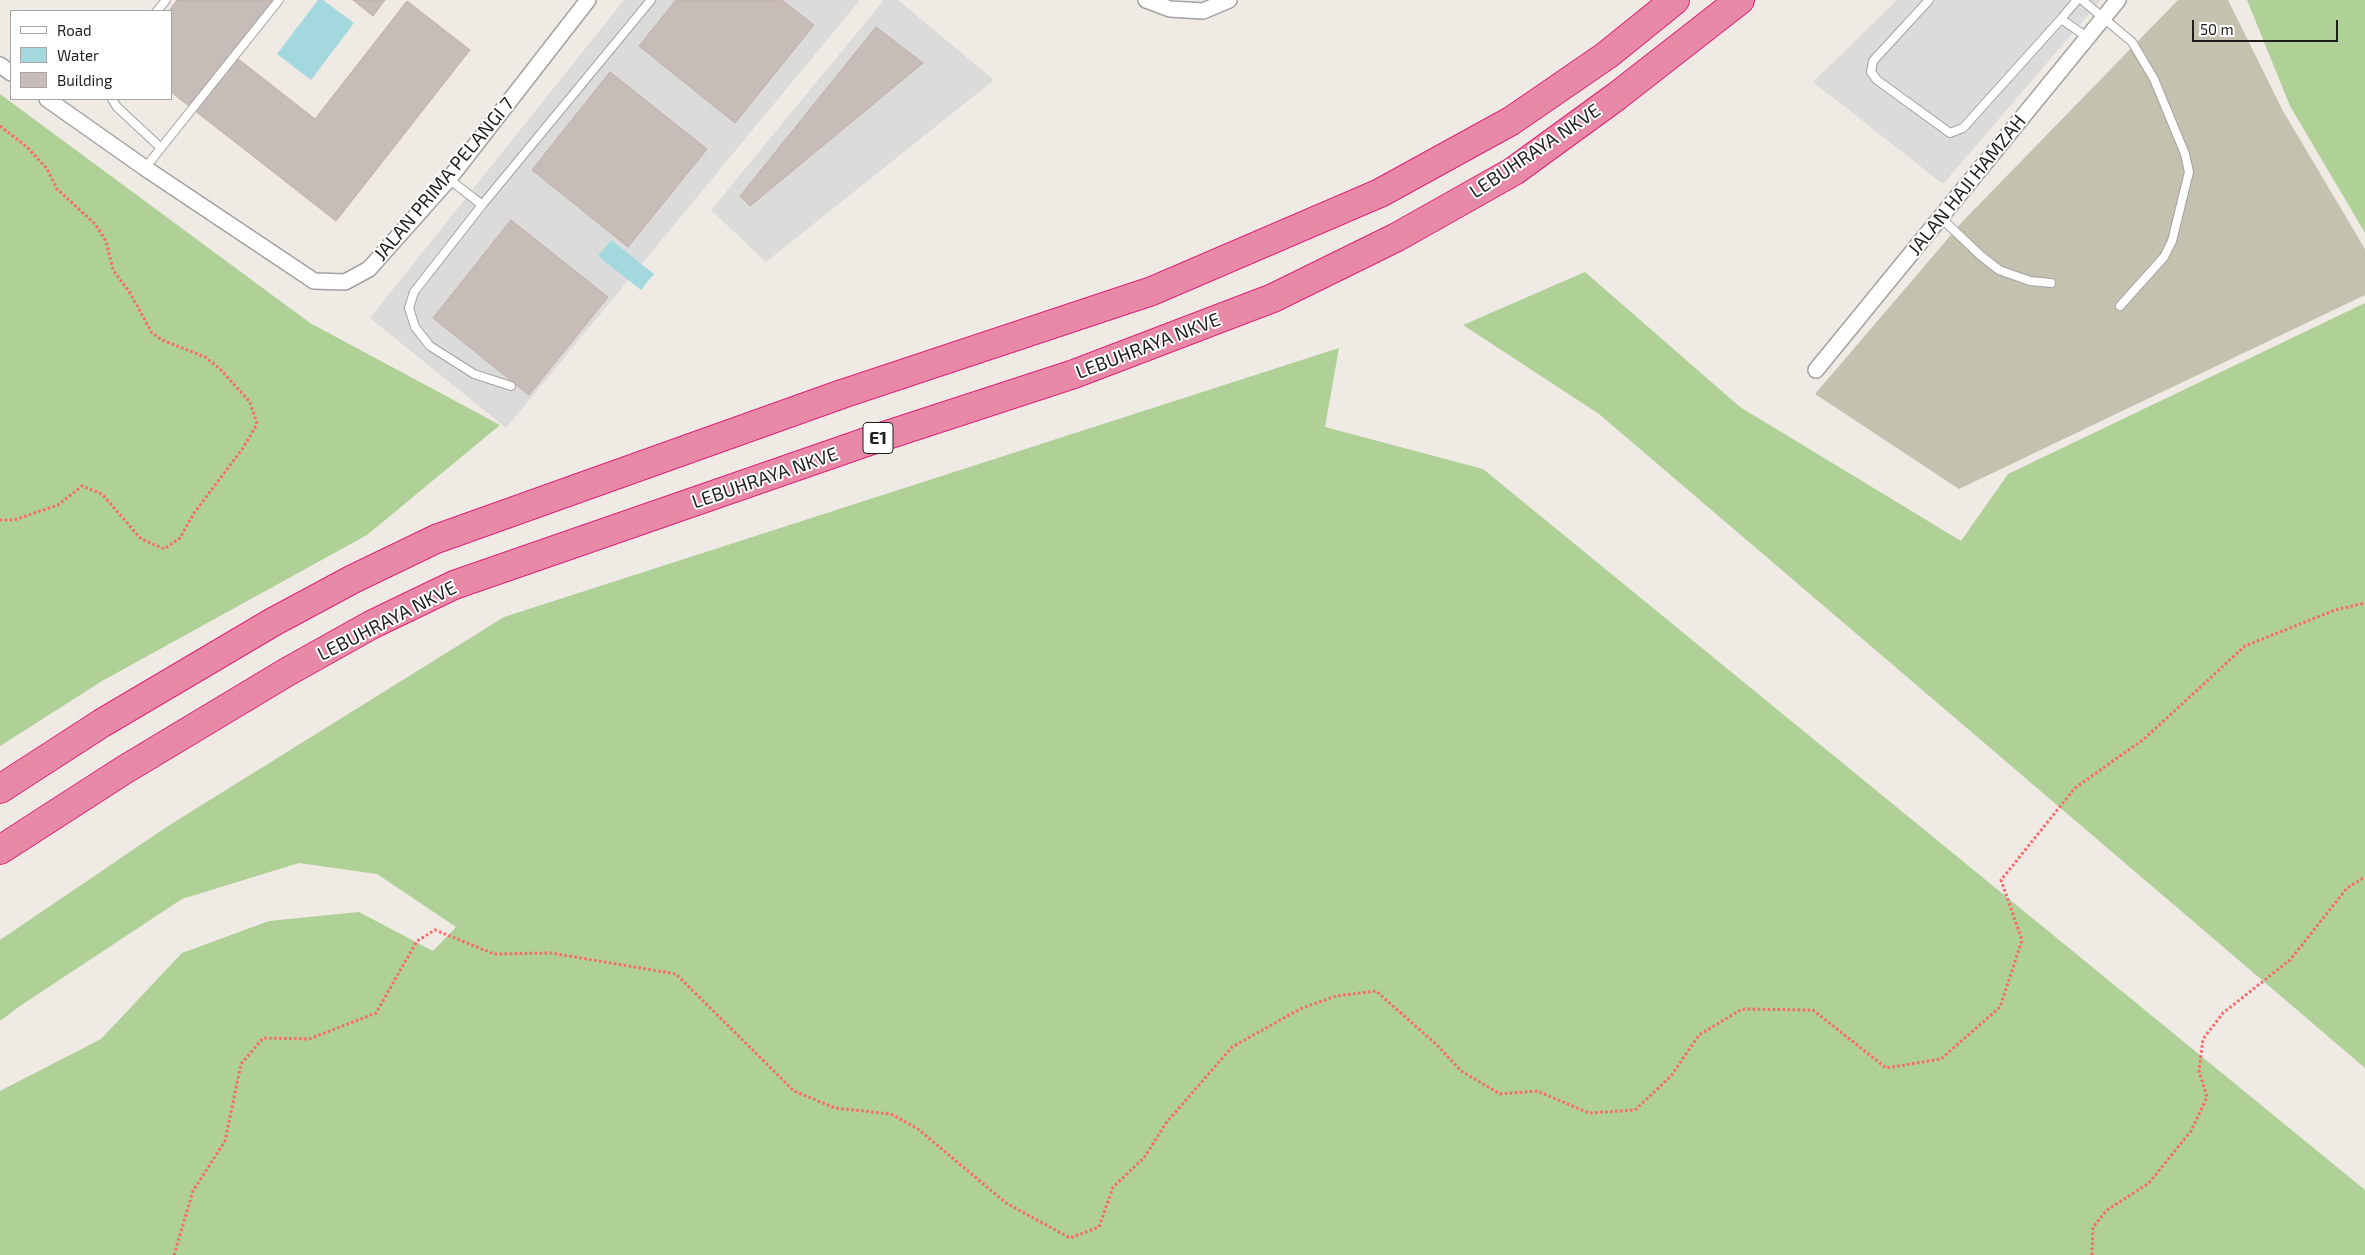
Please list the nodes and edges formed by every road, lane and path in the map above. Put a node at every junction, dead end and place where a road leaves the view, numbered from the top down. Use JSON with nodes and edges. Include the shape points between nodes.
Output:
{"nodes":[{"id":1,"x":166,"y":0,"type":"edge"},
{"id":2,"x":279,"y":0,"type":"edge"},
{"id":3,"x":588,"y":0,"type":"edge"},
{"id":4,"x":651,"y":0,"type":"edge"},
{"id":5,"x":1146,"y":0,"type":"edge"},
{"id":6,"x":1229,"y":0,"type":"edge"},
{"id":7,"x":1675,"y":0,"type":"edge"},
{"id":8,"x":1740,"y":0,"type":"edge"},
{"id":9,"x":1929,"y":0,"type":"edge"},
{"id":10,"x":2076,"y":0,"type":"edge"},
{"id":11,"x":2082,"y":0,"type":"edge"},
{"id":12,"x":2118,"y":0,"type":"edge"},
{"id":13,"x":158,"y":10,"type":"edge"},
{"id":14,"x":2103,"y":17,"type":"junction"},
{"id":15,"x":2061,"y":19,"type":"junction"},
{"id":16,"x":2087,"y":36,"type":"junction"},
{"id":17,"x":48,"y":100,"type":"edge"},
{"id":18,"x":113,"y":100,"type":"edge"},
{"id":19,"x":0,"y":126,"type":"edge"},
{"id":20,"x":161,"y":148,"type":"junction"},
{"id":21,"x":145,"y":168,"type":"junction"},
{"id":22,"x":449,"y":179,"type":"junction"},
{"id":23,"x":482,"y":205,"type":"junction"},
{"id":24,"x":1940,"y":217,"type":"junction"},
{"id":25,"x":2051,"y":282,"type":"dead end"},
{"id":26,"x":2120,"y":306,"type":"dead end"},
{"id":27,"x":1816,"y":370,"type":"dead end"},
{"id":28,"x":511,"y":386,"type":"dead end"},
{"id":29,"x":0,"y":520,"type":"edge"},
{"id":30,"x":2365,"y":603,"type":"edge"},
{"id":31,"x":0,"y":789,"type":"edge"},
{"id":32,"x":0,"y":850,"type":"edge"},
{"id":33,"x":2365,"y":877,"type":"edge"},
{"id":34,"x":174,"y":1255,"type":"edge"},
{"id":35,"x":2092,"y":1255,"type":"edge"}],
"edges":[{"from":1,"to":13,"type":"lane"},
{"from":2,"to":20,"type":"lane"},
{"from":3,"to":22,"type":"street","name":"JALAN PRIMA PELANGI 7"},
{"from":4,"to":23,"type":"lane"},
{"from":5,"to":6,"type":"street","via":[[1170,9],[1203,11]]},
{"from":7,"to":31,"type":"highway","name":"LEBUHRAYA NKVE","via":[[1607,55],[1511,121],[1380,193],[1152,291],[842,394],[436,539],[273,622],[102,723]]},
{"from":8,"to":32,"type":"highway","name":"LEBUHRAYA NKVE","number":"E1","via":[[1618,96],[1514,171],[1397,237],[1273,298],[1074,374],[872,440],[454,585],[371,625],[287,672],[124,770]]},
{"from":9,"to":15,"type":"lane","via":[[1872,61],[1871,72],[1877,80],[1950,133],[1963,128]]},
{"from":10,"to":15,"type":"lane"},
{"from":11,"to":14,"type":"lane"},
{"from":12,"to":14,"type":"street","name":"JALAN HAJI HAMZAH"},
{"from":14,"to":16,"type":"street","name":"JALAN HAJI HAMZAH"},
{"from":14,"to":26,"type":"lane","via":[[2132,42],[2154,79],[2185,154],[2189,172],[2172,241],[2164,256]]},
{"from":15,"to":16,"type":"lane"},
{"from":16,"to":24,"type":"street","name":"JALAN HAJI HAMZAH"},
{"from":17,"to":21,"type":"street","name":"JALAN PRIMA PELANGI 7"},
{"from":18,"to":20,"type":"lane"},
{"from":19,"to":29,"type":"path","via":[[27,146],[47,169],[57,189],[95,224],[106,241],[113,270],[152,333],[205,357],[219,368],[250,402],[257,424],[180,538],[164,548],[141,538],[102,494],[82,486],[58,505],[14,520]]},
{"from":20,"to":21,"type":"lane"},
{"from":21,"to":22,"type":"street","name":"JALAN PRIMA PELANGI 7","via":[[314,281],[345,282],[369,269]]},
{"from":22,"to":23,"type":"lane"},
{"from":23,"to":28,"type":"lane","via":[[414,292],[409,308],[415,327],[430,346],[474,374]]},
{"from":24,"to":25,"type":"lane","via":[[1999,270],[2030,281]]},
{"from":24,"to":27,"type":"street","name":"JALAN HAJI HAMZAH"},
{"from":30,"to":34,"type":"path","via":[[2335,610],[2244,646],[2144,739],[2076,788],[2001,880],[2022,940],[2000,1007],[1941,1059],[1886,1068],[1813,1010],[1742,1008],[1699,1035],[1671,1076],[1635,1110],[1589,1113],[1537,1092],[1500,1094],[1461,1071],[1376,991],[1336,996],[1300,1009],[1232,1047],[1166,1124],[1144,1158],[1113,1187],[1099,1227],[1070,1238],[1006,1203],[918,1129],[891,1114],[835,1108],[794,1091],[676,974],[551,953],[494,954],[435,930],[417,941],[376,1013],[309,1039],[263,1038],[241,1064],[225,1141],[193,1191]]},
{"from":33,"to":35,"type":"path","via":[[2347,888],[2290,960],[2223,1013],[2203,1039],[2199,1071],[2207,1097],[2191,1131],[2149,1183],[2107,1210],[2093,1227]]}]}
